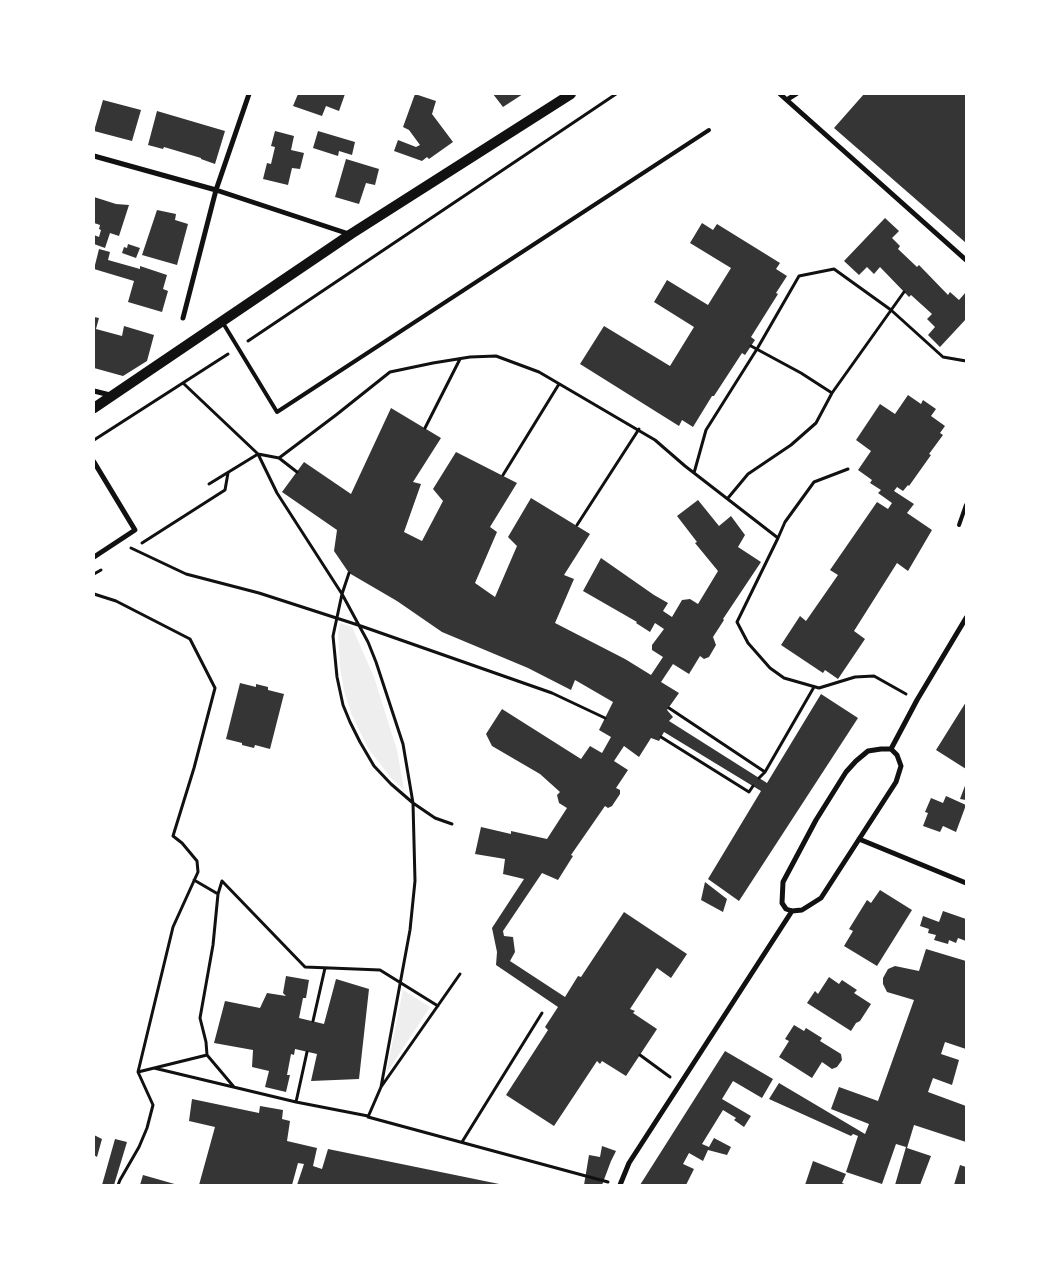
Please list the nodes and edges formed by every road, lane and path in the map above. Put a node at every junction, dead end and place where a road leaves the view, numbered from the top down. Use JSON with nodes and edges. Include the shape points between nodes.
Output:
{"nodes":[{"id":1,"x":249,"y":94,"type":"edge"},
{"id":2,"x":571,"y":94,"type":"edge"},
{"id":3,"x":616,"y":94,"type":"edge"},
{"id":4,"x":780,"y":94,"type":"edge"},
{"id":5,"x":796,"y":94,"type":"edge"},
{"id":6,"x":788,"y":99,"type":"junction"},
{"id":7,"x":709,"y":130,"type":"dead end"},
{"id":8,"x":94,"y":156,"type":"edge"},
{"id":9,"x":216,"y":190,"type":"junction"},
{"id":10,"x":351,"y":234,"type":"junction"},
{"id":11,"x":966,"y":260,"type":"edge"},
{"id":12,"x":904,"y":292,"type":"dead end"},
{"id":13,"x":891,"y":310,"type":"junction"},
{"id":14,"x":183,"y":318,"type":"dead end"},
{"id":15,"x":222,"y":321,"type":"junction"},
{"id":16,"x":751,"y":346,"type":"dead end"},
{"id":17,"x":238,"y":348,"type":"junction"},
{"id":18,"x":756,"y":349,"type":"junction"},
{"id":19,"x":460,"y":359,"type":"junction"},
{"id":20,"x":966,"y":360,"type":"edge"},
{"id":21,"x":184,"y":383,"type":"junction"},
{"id":22,"x":559,"y":384,"type":"junction"},
{"id":23,"x":94,"y":391,"type":"edge"},
{"id":24,"x":832,"y":393,"type":"junction"},
{"id":25,"x":111,"y":396,"type":"junction"},
{"id":26,"x":94,"y":408,"type":"edge"},
{"id":27,"x":425,"y":428,"type":"dead end"},
{"id":28,"x":639,"y":429,"type":"junction"},
{"id":29,"x":94,"y":440,"type":"edge"},
{"id":30,"x":258,"y":454,"type":"junction"},
{"id":31,"x":279,"y":458,"type":"junction"},
{"id":32,"x":94,"y":462,"type":"edge"},
{"id":33,"x":848,"y":469,"type":"dead end"},
{"id":34,"x":228,"y":472,"type":"junction"},
{"id":35,"x":297,"y":472,"type":"dead end"},
{"id":36,"x":694,"y":473,"type":"junction"},
{"id":37,"x":503,"y":475,"type":"dead end"},
{"id":38,"x":209,"y":484,"type":"dead end"},
{"id":39,"x":728,"y":498,"type":"junction"},
{"id":40,"x":966,"y":505,"type":"edge"},
{"id":41,"x":577,"y":525,"type":"dead end"},
{"id":42,"x":959,"y":525,"type":"dead end"},
{"id":43,"x":778,"y":538,"type":"junction"},
{"id":44,"x":116,"y":541,"type":"junction"},
{"id":45,"x":133,"y":549,"type":"junction"},
{"id":46,"x":125,"y":554,"type":"dead end"},
{"id":47,"x":94,"y":557,"type":"edge"},
{"id":48,"x":102,"y":569,"type":"dead end"},
{"id":49,"x":349,"y":573,"type":"dead end"},
{"id":50,"x":94,"y":574,"type":"edge"},
{"id":51,"x":94,"y":594,"type":"edge"},
{"id":52,"x":342,"y":594,"type":"junction"},
{"id":53,"x":966,"y":618,"type":"edge"},
{"id":54,"x":336,"y":619,"type":"junction"},
{"id":55,"x":358,"y":625,"type":"junction"},
{"id":56,"x":814,"y":687,"type":"junction"},
{"id":57,"x":916,"y":700,"type":"junction"},
{"id":58,"x":669,"y":708,"type":"dead end"},
{"id":59,"x":605,"y":718,"type":"dead end"},
{"id":60,"x":661,"y":737,"type":"dead end"},
{"id":61,"x":890,"y":749,"type":"junction"},
{"id":62,"x":765,"y":772,"type":"junction"},
{"id":63,"x":759,"y":778,"type":"dead end"},
{"id":64,"x":753,"y":786,"type":"dead end"},
{"id":65,"x":413,"y":804,"type":"junction"},
{"id":66,"x":452,"y":824,"type":"dead end"},
{"id":67,"x":859,"y":839,"type":"junction"},
{"id":68,"x":194,"y":880,"type":"junction"},
{"id":69,"x":966,"y":883,"type":"edge"},
{"id":70,"x":218,"y":894,"type":"junction"},
{"id":71,"x":792,"y":911,"type":"junction"},
{"id":72,"x":325,"y":968,"type":"junction"},
{"id":73,"x":460,"y":974,"type":"dead end"},
{"id":74,"x":399,"y":983,"type":"junction"},
{"id":75,"x":438,"y":1006,"type":"junction"},
{"id":76,"x":542,"y":1012,"type":"dead end"},
{"id":77,"x":313,"y":1021,"type":"dead end"},
{"id":78,"x":307,"y":1052,"type":"dead end"},
{"id":79,"x":640,"y":1054,"type":"dead end"},
{"id":80,"x":207,"y":1055,"type":"junction"},
{"id":81,"x":154,"y":1068,"type":"junction"},
{"id":82,"x":138,"y":1072,"type":"junction"},
{"id":83,"x":680,"y":1084,"type":"junction"},
{"id":84,"x":234,"y":1087,"type":"junction"},
{"id":85,"x":382,"y":1087,"type":"junction"},
{"id":86,"x":296,"y":1102,"type":"junction"},
{"id":87,"x":368,"y":1116,"type":"junction"},
{"id":88,"x":462,"y":1142,"type":"junction"},
{"id":89,"x":604,"y":1181,"type":"dead end"},
{"id":90,"x":118,"y":1185,"type":"edge"},
{"id":91,"x":620,"y":1185,"type":"edge"}],
"edges":[{"from":1,"to":9,"type":"street"},
{"from":2,"to":10,"type":"main road"},
{"from":3,"to":17,"type":"path"},
{"from":4,"to":6,"type":"street"},
{"from":5,"to":6,"type":"street"},
{"from":6,"to":11,"type":"street"},
{"from":7,"to":17,"type":"lane","via":[[277,412]]},
{"from":8,"to":9,"type":"street"},
{"from":9,"to":10,"type":"street"},
{"from":9,"to":14,"type":"street"},
{"from":10,"to":15,"type":"main road"},
{"from":12,"to":13,"type":"path"},
{"from":13,"to":18,"type":"path","via":[[834,269],[799,276]]},
{"from":13,"to":20,"type":"path","via":[[943,357]]},
{"from":13,"to":24,"type":"path"},
{"from":15,"to":17,"type":"lane"},
{"from":15,"to":25,"type":"main road"},
{"from":16,"to":18,"type":"path"},
{"from":17,"to":21,"type":"path"},
{"from":18,"to":24,"type":"path"},
{"from":18,"to":36,"type":"path","via":[[706,430]]},
{"from":19,"to":22,"type":"path","via":[[496,356],[539,372]]},
{"from":19,"to":27,"type":"path"},
{"from":19,"to":31,"type":"path","via":[[390,372]]},
{"from":21,"to":29,"type":"path"},
{"from":21,"to":30,"type":"path"},
{"from":22,"to":28,"type":"path"},
{"from":22,"to":37,"type":"path"},
{"from":23,"to":25,"type":"street"},
{"from":24,"to":39,"type":"path","via":[[816,423],[791,446],[748,474]]},
{"from":25,"to":26,"type":"main road"},
{"from":28,"to":36,"type":"path"},
{"from":28,"to":41,"type":"path"},
{"from":30,"to":31,"type":"path"},
{"from":30,"to":34,"type":"path"},
{"from":30,"to":52,"type":"path","via":[[277,493]]},
{"from":31,"to":35,"type":"path"},
{"from":32,"to":44,"type":"street","via":[[135,530]]},
{"from":33,"to":43,"type":"path","via":[[814,482],[785,522]]},
{"from":34,"to":38,"type":"path"},
{"from":34,"to":45,"type":"path","via":[[225,490]]},
{"from":36,"to":39,"type":"path"},
{"from":39,"to":43,"type":"path"},
{"from":40,"to":42,"type":"lane"},
{"from":43,"to":56,"type":"path","via":[[738,622],[748,643],[770,668],[784,678]]},
{"from":44,"to":45,"type":"path"},
{"from":44,"to":47,"type":"street"},
{"from":45,"to":46,"type":"path"},
{"from":45,"to":54,"type":"path","via":[[186,574],[259,593]]},
{"from":48,"to":50,"type":"path"},
{"from":49,"to":52,"type":"path"},
{"from":51,"to":68,"type":"path","via":[[116,601],[190,639],[215,688],[173,836],[197,861],[198,872]]},
{"from":52,"to":54,"type":"path"},
{"from":52,"to":55,"type":"path"},
{"from":53,"to":57,"type":"street"},
{"from":54,"to":55,"type":"path"},
{"from":54,"to":65,"type":"path","via":[[333,636],[337,677],[350,722],[374,766]]},
{"from":55,"to":59,"type":"path","via":[[552,693]]},
{"from":55,"to":65,"type":"path","via":[[389,699],[402,744]]},
{"from":56,"to":57,"type":"path","via":[[874,676]]},
{"from":56,"to":62,"type":"path"},
{"from":57,"to":61,"type":"street"},
{"from":58,"to":62,"type":"path"},
{"from":60,"to":64,"type":"path","via":[[749,792]]},
{"from":61,"to":67,"type":"street","via":[[897,755],[901,766],[896,782]]},
{"from":61,"to":71,"type":"street","via":[[868,752],[856,761],[816,820],[783,882],[782,903]]},
{"from":62,"to":63,"type":"path"},
{"from":65,"to":66,"type":"path"},
{"from":65,"to":74,"type":"path","via":[[415,881],[410,930]]},
{"from":67,"to":69,"type":"street"},
{"from":67,"to":71,"type":"street","via":[[821,898],[802,910]]},
{"from":68,"to":70,"type":"path"},
{"from":68,"to":82,"type":"path","via":[[173,927]]},
{"from":70,"to":72,"type":"path","via":[[222,881],[305,967]]},
{"from":70,"to":80,"type":"path","via":[[200,1018]]},
{"from":71,"to":83,"type":"street"},
{"from":72,"to":74,"type":"path","via":[[380,970]]},
{"from":72,"to":77,"type":"path"},
{"from":73,"to":75,"type":"path"},
{"from":74,"to":75,"type":"path"},
{"from":74,"to":85,"type":"path"},
{"from":75,"to":85,"type":"path"},
{"from":76,"to":88,"type":"path"},
{"from":78,"to":86,"type":"path"},
{"from":79,"to":83,"type":"path"},
{"from":80,"to":81,"type":"path"},
{"from":80,"to":84,"type":"path"},
{"from":81,"to":82,"type":"path"},
{"from":81,"to":84,"type":"path"},
{"from":82,"to":90,"type":"path","via":[[153,1105],[139,1147]]},
{"from":83,"to":91,"type":"street","via":[[629,1163]]},
{"from":84,"to":86,"type":"path"},
{"from":85,"to":87,"type":"path"},
{"from":86,"to":87,"type":"path"},
{"from":87,"to":88,"type":"path"},
{"from":88,"to":89,"type":"path"}]}
